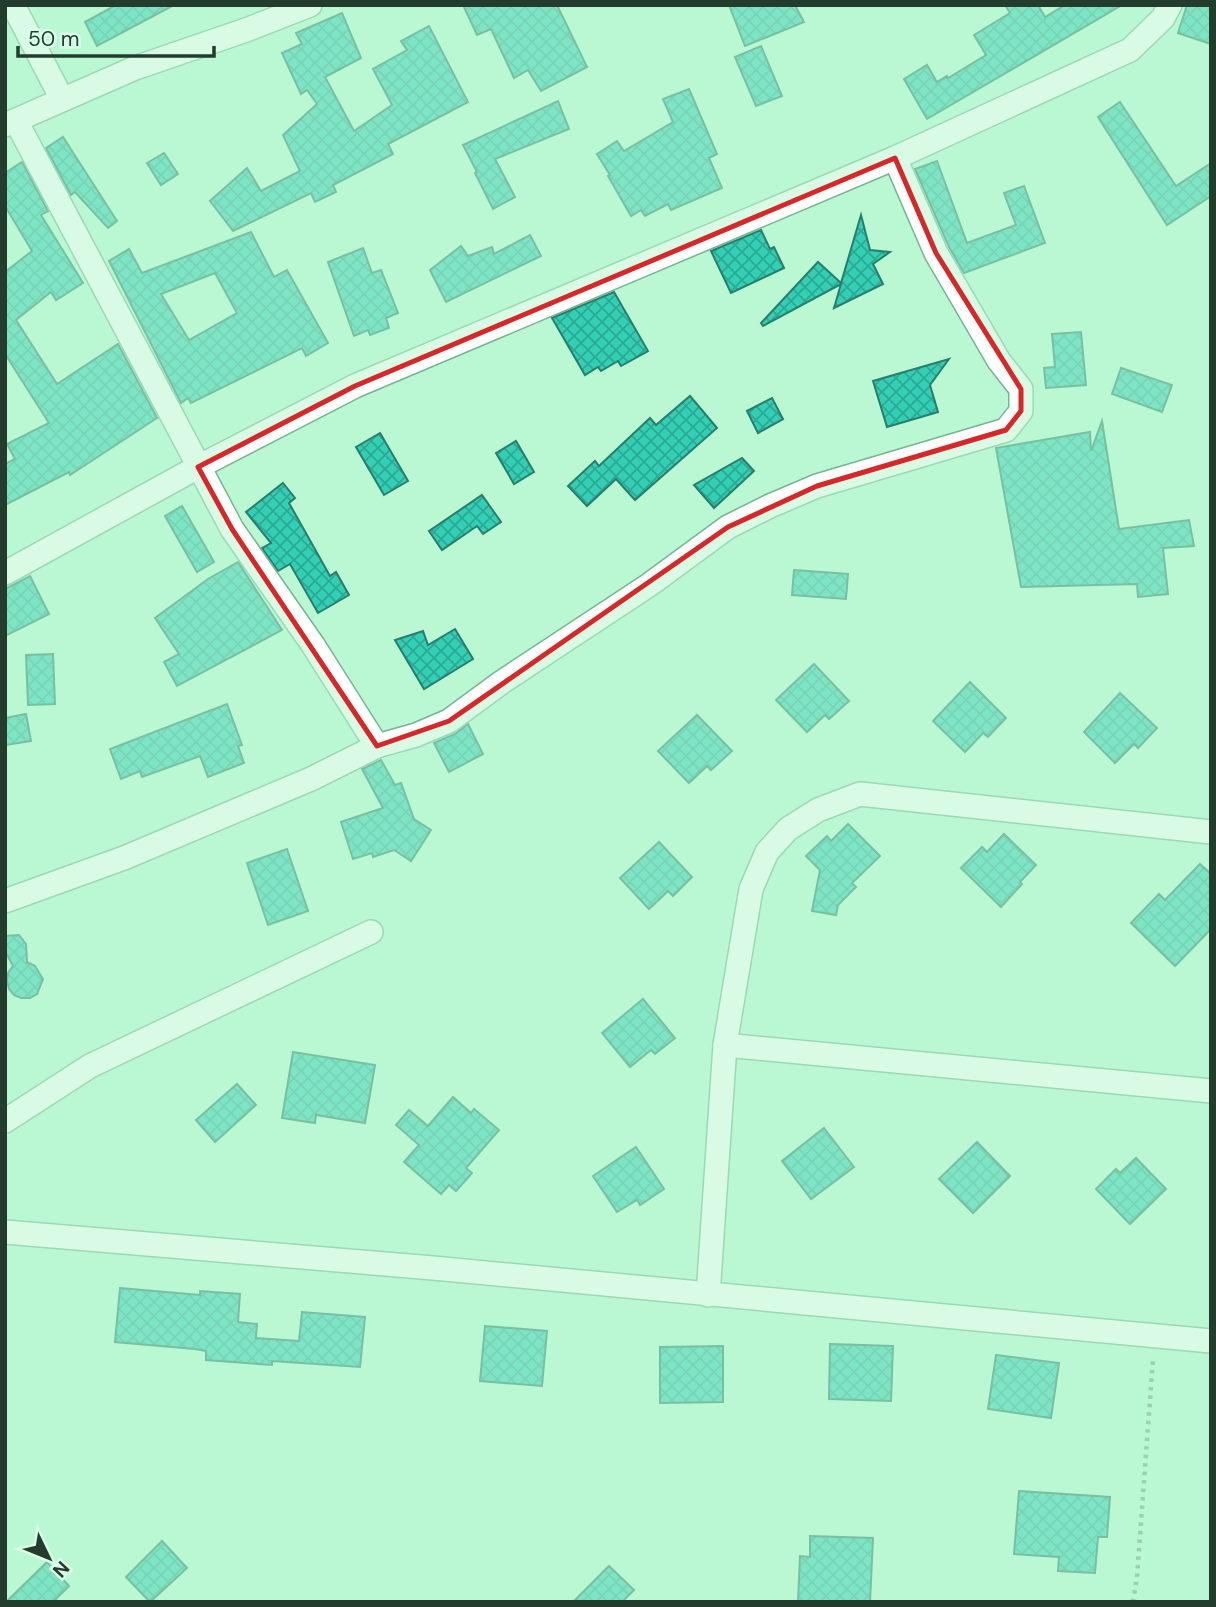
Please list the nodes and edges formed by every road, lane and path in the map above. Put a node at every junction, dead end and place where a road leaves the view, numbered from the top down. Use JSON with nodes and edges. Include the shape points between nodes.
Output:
{"nodes":[{"id":1,"x":13,"y":5,"type":"edge"},
{"id":2,"x":1170,"y":5,"type":"edge"},
{"id":3,"x":300,"y":7,"type":"edge"},
{"id":4,"x":62,"y":99,"type":"junction"},
{"id":5,"x":10,"y":122,"type":"edge"},
{"id":6,"x":895,"y":158,"type":"junction"},
{"id":7,"x":198,"y":467,"type":"junction"},
{"id":8,"x":5,"y":573,"type":"edge"},
{"id":9,"x":377,"y":746,"type":"junction"},
{"id":10,"x":1211,"y":832,"type":"edge"},
{"id":11,"x":5,"y":901,"type":"edge"},
{"id":12,"x":371,"y":932,"type":"dead end"},
{"id":13,"x":725,"y":1045,"type":"junction"},
{"id":14,"x":1211,"y":1091,"type":"edge"},
{"id":15,"x":5,"y":1121,"type":"edge"},
{"id":16,"x":5,"y":1232,"type":"edge"},
{"id":17,"x":708,"y":1295,"type":"junction"},
{"id":18,"x":1154,"y":1337,"type":"junction"},
{"id":19,"x":1211,"y":1341,"type":"edge"},
{"id":20,"x":1133,"y":1602,"type":"edge"}],
"edges":[{"from":1,"to":4,"type":"street"},
{"from":2,"to":6,"type":"street","via":[[1130,50]]},
{"from":3,"to":4,"type":"street"},
{"from":4,"to":5,"type":"street"},
{"from":5,"to":7,"type":"street"},
{"from":6,"to":7,"type":"street","via":[[355,386]]},
{"from":6,"to":9,"type":"street","via":[[936,253],[999,361],[1021,389],[1021,411],[1006,430],[817,486],[728,527],[449,721]]},
{"from":7,"to":8,"type":"street"},
{"from":7,"to":9,"type":"street","via":[[232,529]]},
{"from":9,"to":11,"type":"street","via":[[124,858]]},
{"from":10,"to":13,"type":"street","via":[[860,794],[818,810],[788,830],[767,852],[751,889]]},
{"from":12,"to":15,"type":"street","via":[[90,1066]]},
{"from":13,"to":14,"type":"street"},
{"from":13,"to":17,"type":"street"},
{"from":16,"to":17,"type":"street"},
{"from":17,"to":18,"type":"street"},
{"from":18,"to":19,"type":"street"},
{"from":18,"to":20,"type":"path"}]}
